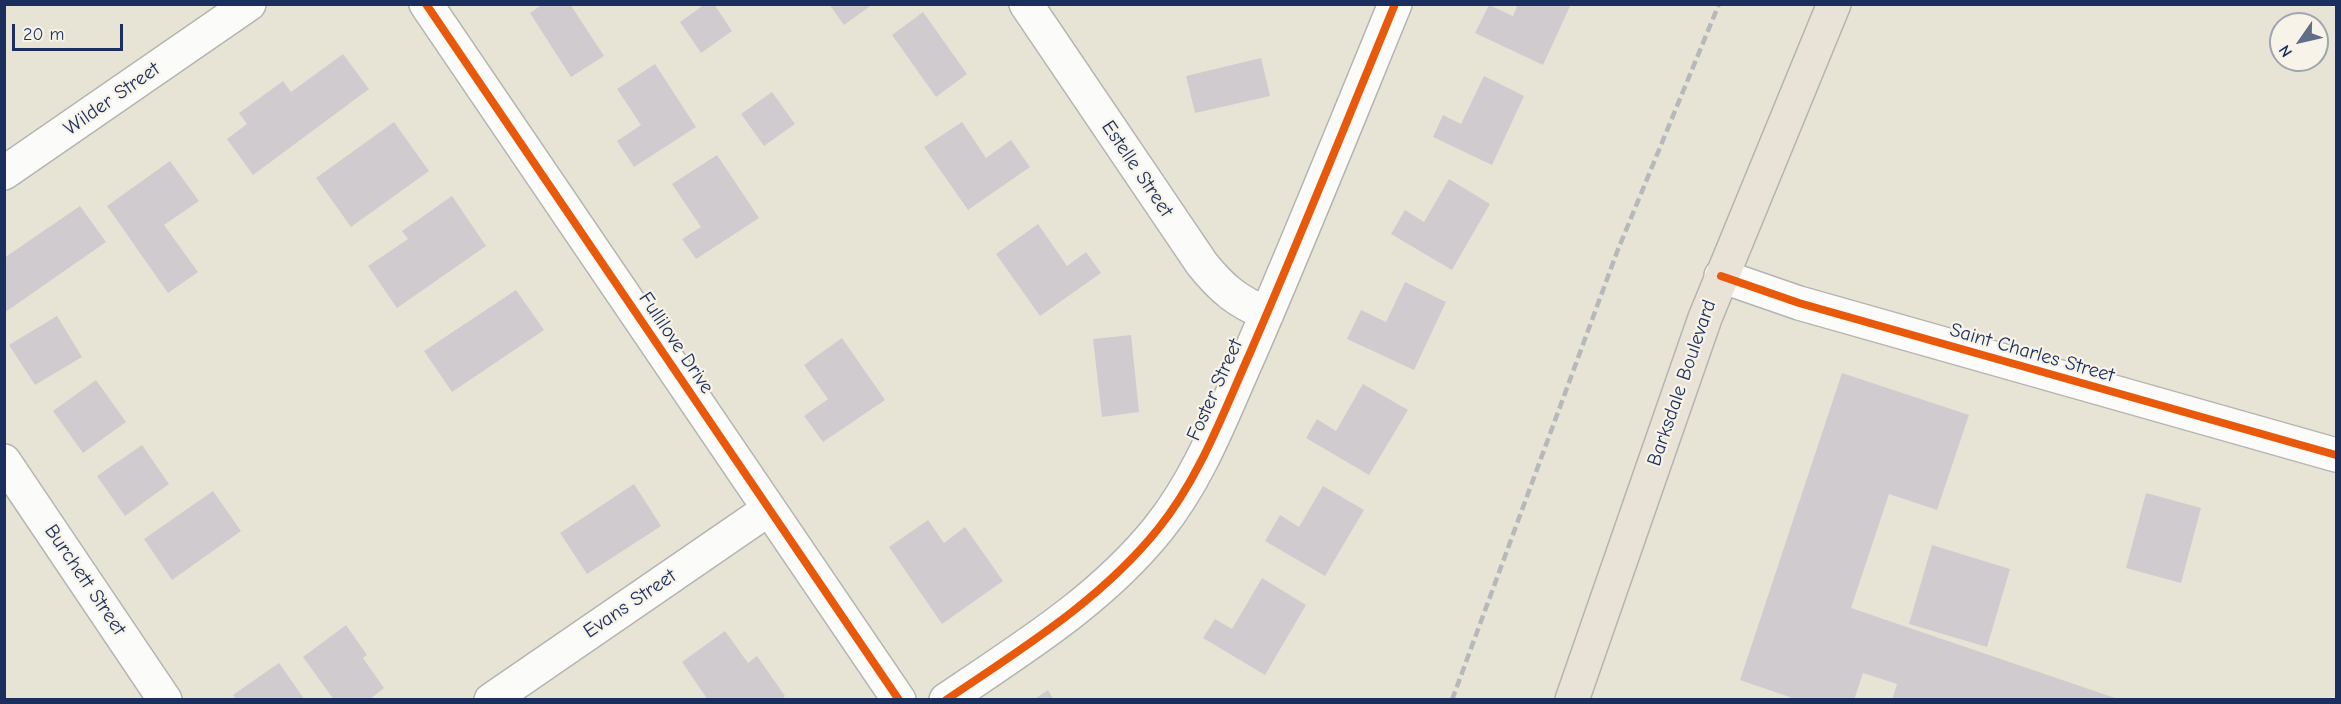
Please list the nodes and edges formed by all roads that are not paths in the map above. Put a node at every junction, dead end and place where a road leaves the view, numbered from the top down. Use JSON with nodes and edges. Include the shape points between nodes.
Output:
{"nodes":[{"id":1,"x":249,"y":4,"type":"edge"},
{"id":2,"x":426,"y":4,"type":"edge"},
{"id":3,"x":1026,"y":4,"type":"edge"},
{"id":4,"x":1395,"y":4,"type":"edge"},
{"id":5,"x":1834,"y":4,"type":"edge"},
{"id":6,"x":4,"y":173,"type":"edge"},
{"id":7,"x":1720,"y":276,"type":"junction"},
{"id":8,"x":1267,"y":314,"type":"junction"},
{"id":9,"x":2337,"y":455,"type":"edge"},
{"id":10,"x":4,"y":461,"type":"edge"},
{"id":11,"x":769,"y":509,"type":"junction"},
{"id":12,"x":165,"y":699,"type":"edge"},
{"id":13,"x":490,"y":699,"type":"edge"},
{"id":14,"x":899,"y":699,"type":"edge"},
{"id":15,"x":946,"y":699,"type":"edge"},
{"id":16,"x":1572,"y":699,"type":"edge"}],
"edges":[{"from":1,"to":6,"type":"street","name":"Wilder Street"},
{"from":2,"to":11,"type":"street","name":"Fullilove Drive"},
{"from":3,"to":8,"type":"street","name":"Estelle Street","via":[[1202,264],[1238,301]]},
{"from":4,"to":8,"type":"street","name":"Foster Street"},
{"from":5,"to":7,"type":"main road","name":"Barksdale Boulevard"},
{"from":7,"to":9,"type":"street","name":"Saint Charles Street","via":[[1821,310]]},
{"from":7,"to":16,"type":"main road","name":"Barksdale Boulevard"},
{"from":8,"to":15,"type":"street","name":"Foster Street","via":[[1205,454],[1157,530],[1104,586],[1069,616]]},
{"from":10,"to":12,"type":"street","name":"Burchett Street"},
{"from":11,"to":13,"type":"street","name":"Evans Street"},
{"from":11,"to":14,"type":"street","name":"Fullilove Drive"}]}
